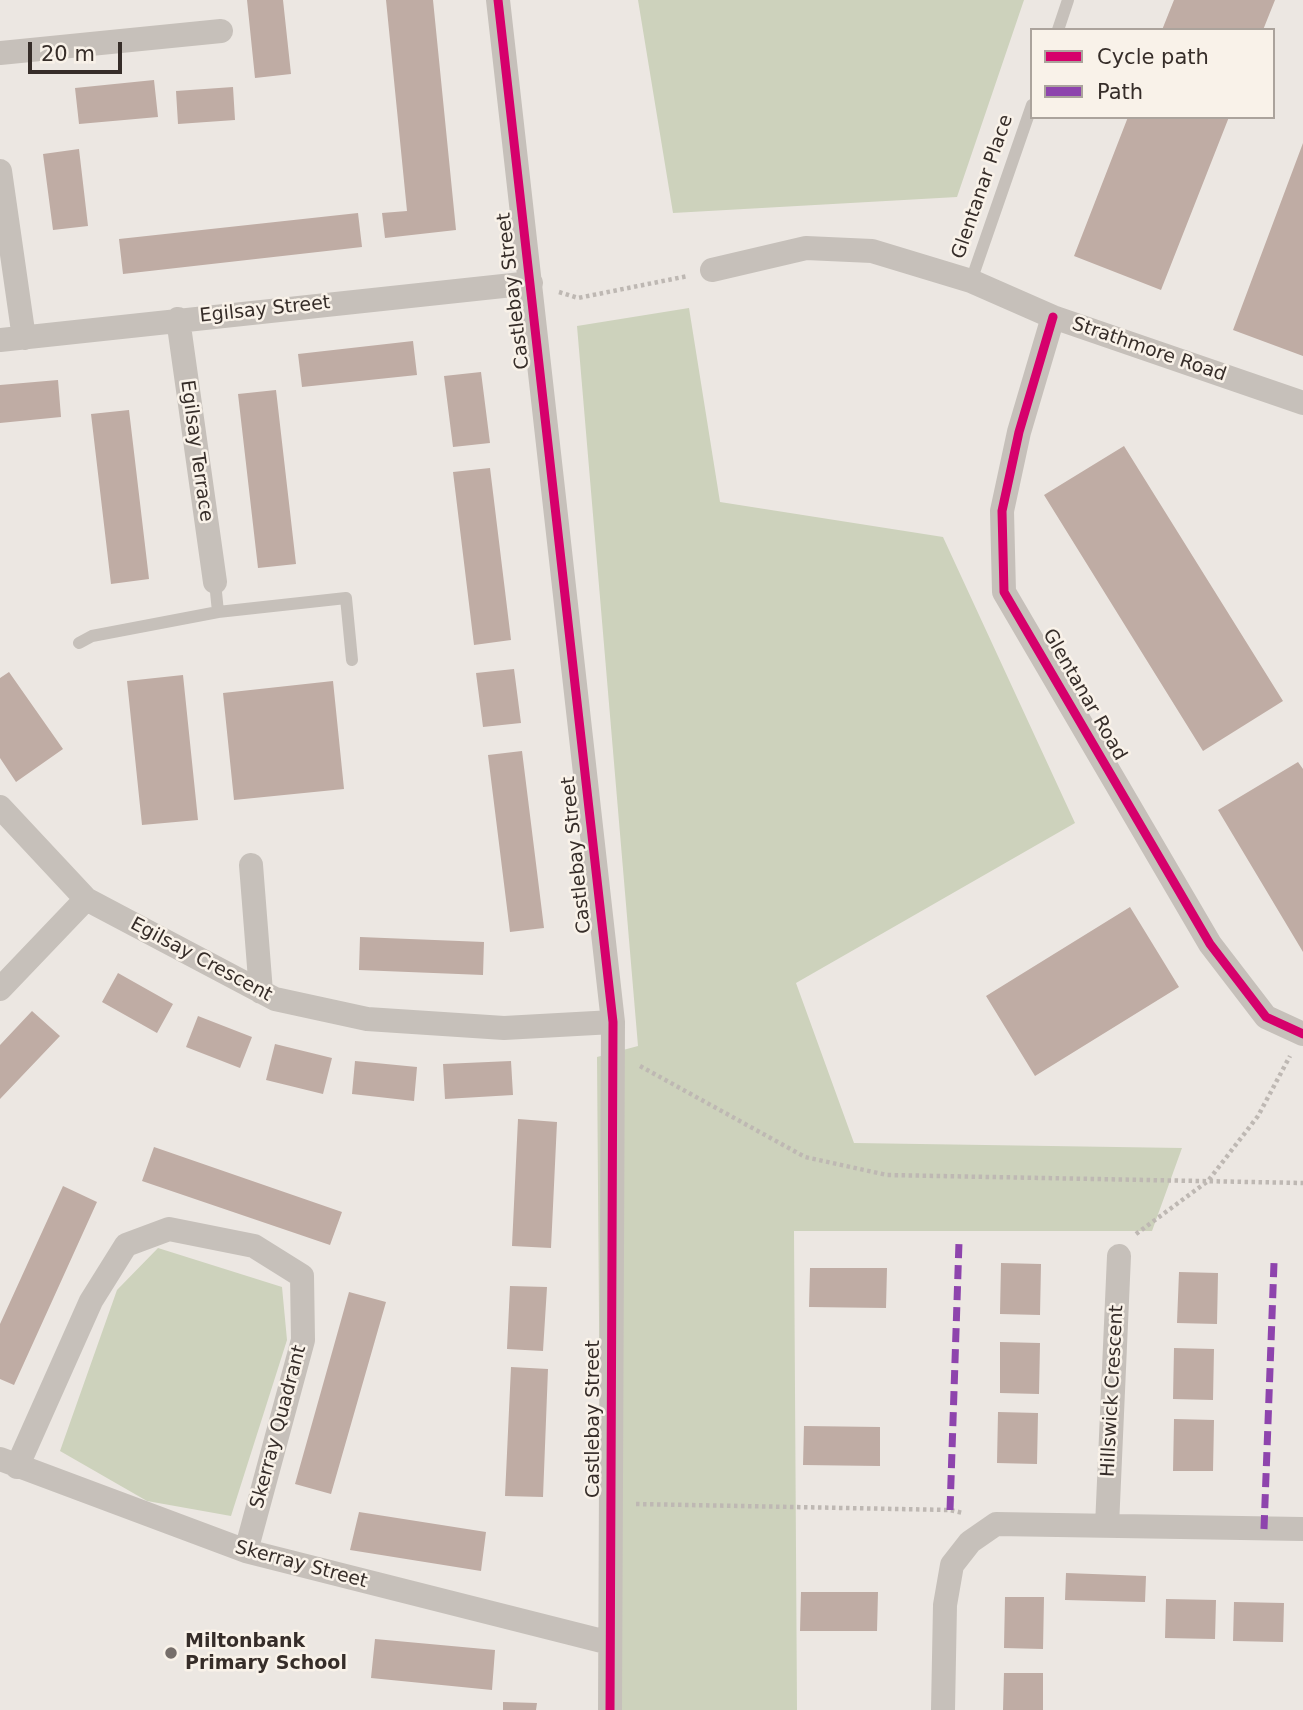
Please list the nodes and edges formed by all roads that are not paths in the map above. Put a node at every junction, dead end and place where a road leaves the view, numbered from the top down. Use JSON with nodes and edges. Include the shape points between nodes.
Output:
{"nodes":[{"id":1,"x":498,"y":0,"type":"edge"},
{"id":2,"x":1068,"y":0,"type":"edge"},
{"id":3,"x":1059,"y":28,"type":"edge"},
{"id":4,"x":221,"y":31,"type":"dead end"},
{"id":5,"x":0,"y":53,"type":"edge"},
{"id":6,"x":1030,"y":111,"type":"edge"},
{"id":7,"x":0,"y":171,"type":"edge"},
{"id":8,"x":712,"y":270,"type":"dead end"},
{"id":9,"x":971,"y":281,"type":"junction"},
{"id":10,"x":531,"y":283,"type":"junction"},
{"id":11,"x":1053,"y":317,"type":"junction"},
{"id":12,"x":178,"y":319,"type":"junction"},
{"id":13,"x":12,"y":339,"type":"edge"},
{"id":14,"x":1303,"y":403,"type":"edge"},
{"id":15,"x":215,"y":582,"type":"joint"},
{"id":16,"x":218,"y":612,"type":"junction"},
{"id":17,"x":79,"y":643,"type":"dead end"},
{"id":18,"x":352,"y":660,"type":"dead end"},
{"id":19,"x":0,"y":807,"type":"edge"},
{"id":20,"x":251,"y":864,"type":"dead end"},
{"id":21,"x":86,"y":899,"type":"junction"},
{"id":22,"x":0,"y":989,"type":"edge"},
{"id":23,"x":261,"y":992,"type":"junction"},
{"id":24,"x":613,"y":1022,"type":"junction"},
{"id":25,"x":1303,"y":1033,"type":"edge"},
{"id":26,"x":1119,"y":1256,"type":"road end"},
{"id":27,"x":8,"y":1463,"type":"edge"},
{"id":28,"x":1107,"y":1526,"type":"junction"},
{"id":29,"x":1303,"y":1529,"type":"edge"},
{"id":30,"x":246,"y":1552,"type":"junction"},
{"id":31,"x":610,"y":1643,"type":"junction"},
{"id":32,"x":610,"y":1710,"type":"edge"},
{"id":33,"x":943,"y":1710,"type":"edge"}],
"edges":[{"from":1,"to":10,"type":"street","name":"Castlebay Street"},
{"from":2,"to":3,"type":"lane"},
{"from":4,"to":5,"type":"street"},
{"from":6,"to":9,"type":"lane","name":"Glentanar Place"},
{"from":7,"to":13,"type":"street"},
{"from":8,"to":9,"type":"street","name":"Strathmore Road","via":[[806,248],[872,251]]},
{"from":9,"to":11,"type":"street","name":"Strathmore Road"},
{"from":10,"to":12,"type":"street","name":"Egilsay Street"},
{"from":10,"to":24,"type":"street","name":"Castlebay Street"},
{"from":11,"to":14,"type":"street","name":"Strathmore Road"},
{"from":11,"to":25,"type":"street","name":"Glentanar Road","via":[[1019,432],[1002,512],[1004,592],[1210,944],[1266,1017]]},
{"from":12,"to":13,"type":"street","name":"Egilsay Street"},
{"from":12,"to":15,"type":"street","name":"Egilsay Terrace"},
{"from":15,"to":16,"type":"lane"},
{"from":16,"to":17,"type":"lane","via":[[92,636]]},
{"from":16,"to":18,"type":"lane","via":[[346,598]]},
{"from":19,"to":21,"type":"street","name":"Egilsay Crescent"},
{"from":20,"to":23,"type":"street"},
{"from":21,"to":22,"type":"street"},
{"from":21,"to":23,"type":"street","name":"Egilsay Crescent"},
{"from":23,"to":24,"type":"street","name":"Egilsay Crescent","via":[[367,1019],[504,1028]]},
{"from":24,"to":31,"type":"street","name":"Castlebay Street"},
{"from":26,"to":28,"type":"street","name":"Hillswick Crescent"},
{"from":27,"to":30,"type":"street","name":"Skerray Street"},
{"from":27,"to":30,"type":"street","name":"Skerray Quadrant","via":[[91,1301],[126,1245],[169,1229],[254,1246],[302,1276],[303,1340]]},
{"from":28,"to":29,"type":"street"},
{"from":28,"to":33,"type":"street","via":[[996,1524],[970,1542],[952,1565],[945,1605]]},
{"from":30,"to":31,"type":"street","name":"Skerray Street"},
{"from":31,"to":32,"type":"street","name":"Castlebay Street"}]}
